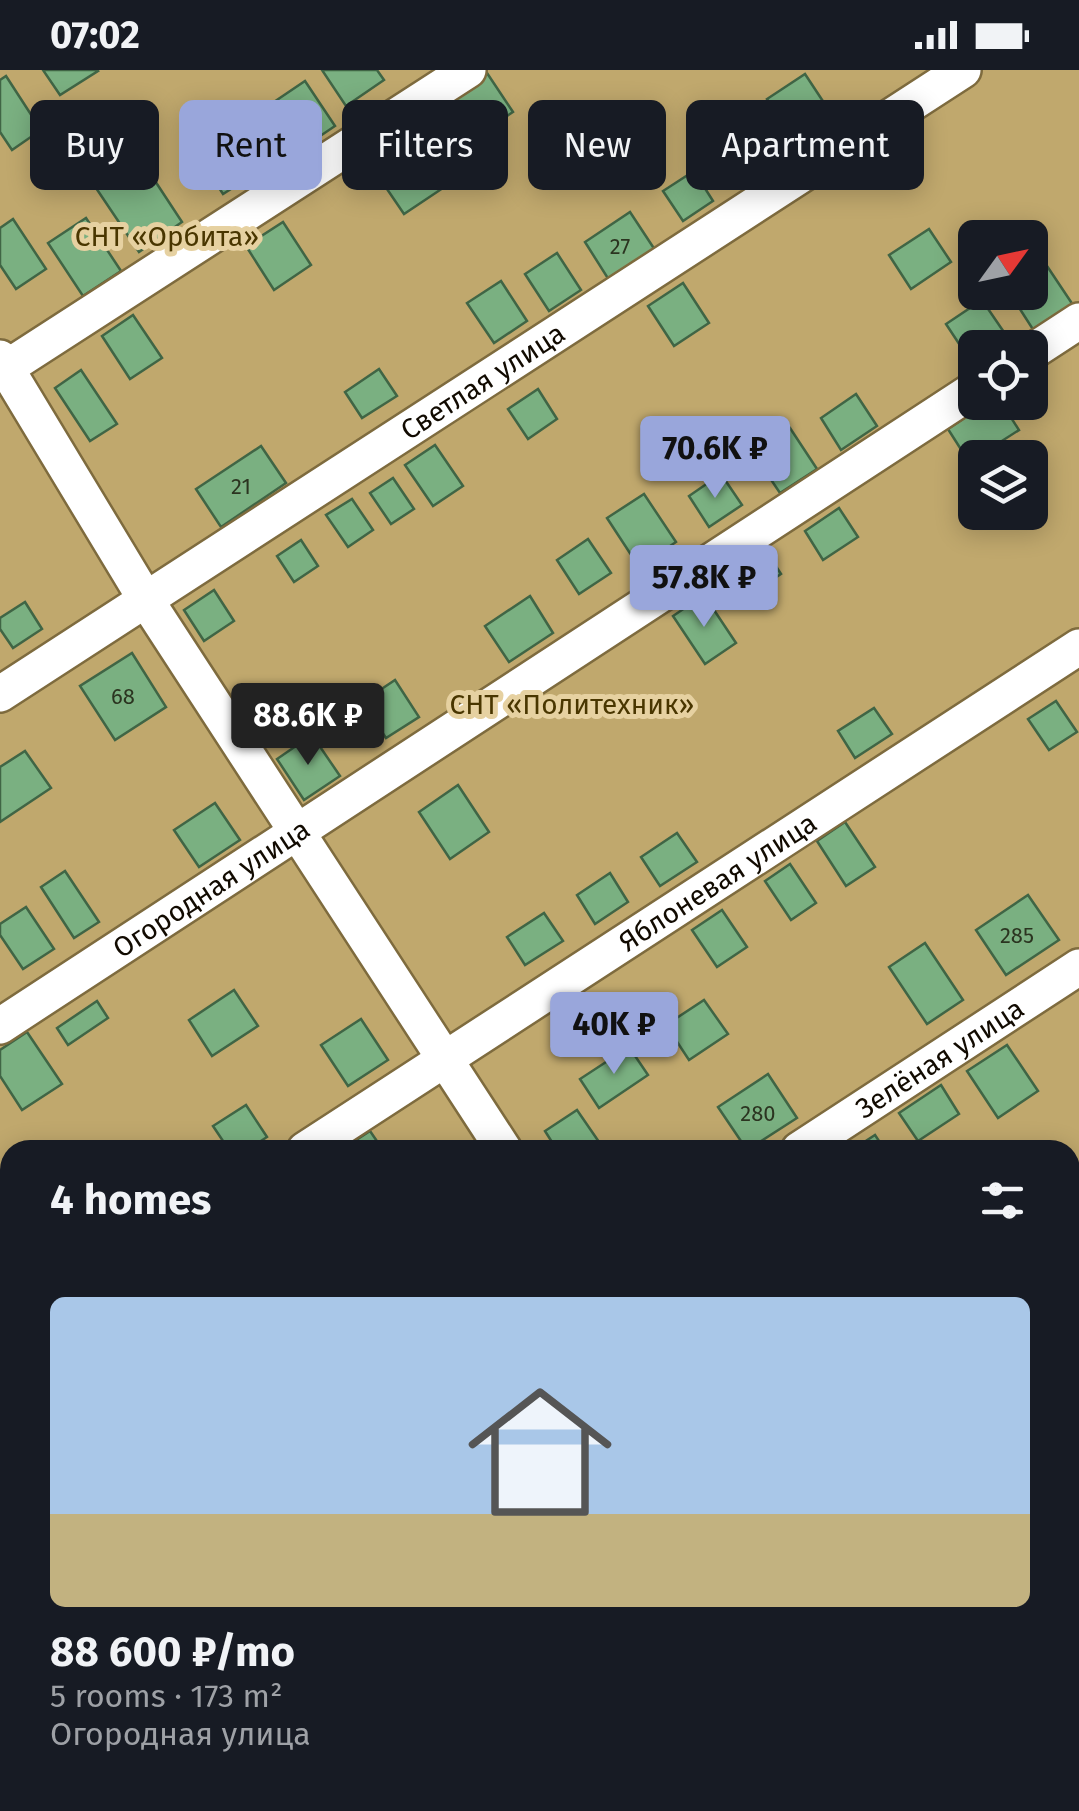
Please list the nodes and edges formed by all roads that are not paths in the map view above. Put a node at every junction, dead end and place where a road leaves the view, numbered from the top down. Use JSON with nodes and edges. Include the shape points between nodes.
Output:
{"nodes":[{"id":1,"x":468,"y":70,"type":"edge"},
{"id":2,"x":963,"y":70,"type":"edge"},
{"id":3,"x":1079,"y":322,"type":"edge"},
{"id":4,"x":1048,"y":342,"type":"edge"},
{"id":5,"x":2,"y":366,"type":"edge"},
{"id":6,"x":958,"y":400,"type":"edge"},
{"id":7,"x":146,"y":600,"type":"junction"},
{"id":8,"x":1079,"y":647,"type":"edge"},
{"id":9,"x":0,"y":694,"type":"edge"},
{"id":10,"x":295,"y":832,"type":"junction"},
{"id":11,"x":1079,"y":966,"type":"edge"},
{"id":12,"x":0,"y":1026,"type":"edge"},
{"id":13,"x":444,"y":1061,"type":"junction"},
{"id":14,"x":321,"y":1140,"type":"edge"},
{"id":15,"x":497,"y":1140,"type":"edge"},
{"id":16,"x":814,"y":1140,"type":"edge"}],
"edges":[{"from":1,"to":5,"type":"street"},
{"from":2,"to":7,"type":"street","name":"Светлая улица"},
{"from":3,"to":4,"type":"street"},
{"from":5,"to":7,"type":"street"},
{"from":6,"to":10,"type":"street","name":"Огородная улица"},
{"from":7,"to":9,"type":"street","name":"Светлая улица"},
{"from":7,"to":10,"type":"street"},
{"from":8,"to":13,"type":"street","name":"Яблоневая улица"},
{"from":10,"to":12,"type":"street","name":"Огородная улица"},
{"from":10,"to":13,"type":"street"},
{"from":11,"to":16,"type":"street","name":"Зелёная улица"},
{"from":13,"to":14,"type":"street","name":"Яблоневая улица"},
{"from":13,"to":15,"type":"street"}]}
